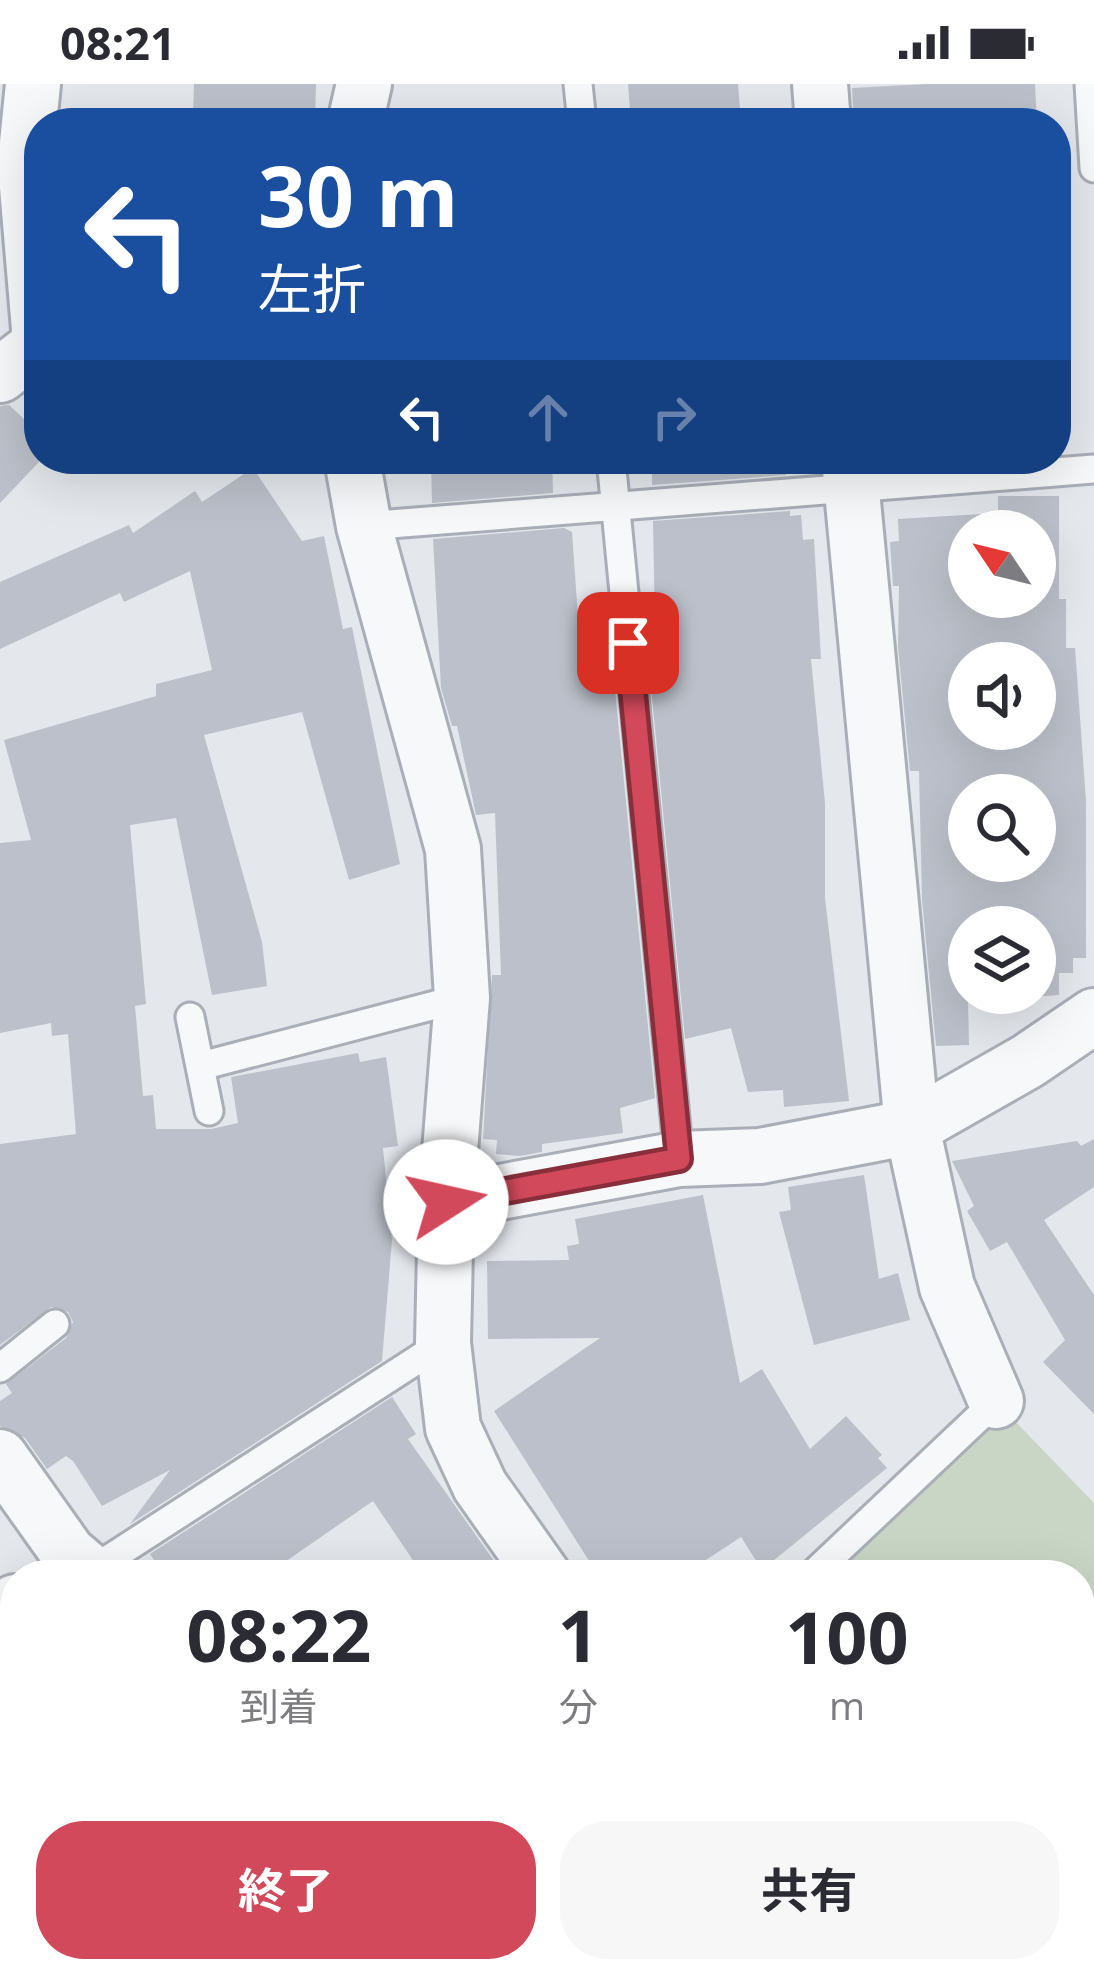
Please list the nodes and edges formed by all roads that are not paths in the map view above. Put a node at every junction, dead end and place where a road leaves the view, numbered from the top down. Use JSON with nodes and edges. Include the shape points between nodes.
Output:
{"nodes":[{"id":1,"x":1089,"y":84,"type":"edge"},
{"id":2,"x":1094,"y":168,"type":"edge"},
{"id":3,"x":24,"y":357,"type":"edge"},
{"id":4,"x":0,"y":376,"type":"edge"},
{"id":5,"x":355,"y":474,"type":"edge"},
{"id":6,"x":611,"y":474,"type":"edge"},
{"id":7,"x":842,"y":474,"type":"edge"},
{"id":8,"x":850,"y":474,"type":"edge"},
{"id":9,"x":614,"y":502,"type":"junction"},
{"id":10,"x":364,"y":526,"type":"junction"},
{"id":11,"x":462,"y":998,"type":"junction"},
{"id":12,"x":1094,"y":1016,"type":"edge"},
{"id":13,"x":190,"y":1017,"type":"dead end"},
{"id":14,"x":201,"y":1066,"type":"junction"},
{"id":15,"x":209,"y":1111,"type":"dead end"},
{"id":16,"x":912,"y":1127,"type":"junction"},
{"id":17,"x":679,"y":1159,"type":"junction"},
{"id":18,"x":446,"y":1202,"type":"junction"},
{"id":19,"x":55,"y":1324,"type":"dead end"},
{"id":20,"x":443,"y":1343,"type":"junction"},
{"id":21,"x":0,"y":1368,"type":"edge"},
{"id":22,"x":996,"y":1401,"type":"joint"},
{"id":23,"x":0,"y":1456,"type":"edge"},
{"id":24,"x":68,"y":1560,"type":"edge"},
{"id":25,"x":89,"y":1560,"type":"edge"},
{"id":26,"x":532,"y":1560,"type":"edge"},
{"id":27,"x":828,"y":1560,"type":"edge"}],
"edges":[{"from":1,"to":2,"type":"lane"},
{"from":3,"to":4,"type":"street"},
{"from":5,"to":10,"type":"street"},
{"from":6,"to":9,"type":"lane"},
{"from":7,"to":9,"type":"lane"},
{"from":8,"to":16,"type":"street"},
{"from":9,"to":10,"type":"lane"},
{"from":9,"to":17,"type":"lane"},
{"from":10,"to":11,"type":"street","via":[[453,849]]},
{"from":11,"to":14,"type":"lane"},
{"from":11,"to":18,"type":"street"},
{"from":12,"to":16,"type":"street"},
{"from":13,"to":14,"type":"lane"},
{"from":14,"to":15,"type":"lane"},
{"from":16,"to":17,"type":"street","via":[[760,1156]]},
{"from":16,"to":22,"type":"street","via":[[946,1287]]},
{"from":17,"to":18,"type":"street"},
{"from":18,"to":20,"type":"street"},
{"from":19,"to":21,"type":"lane"},
{"from":20,"to":25,"type":"lane"},
{"from":20,"to":26,"type":"street","via":[[453,1428],[479,1486]]},
{"from":22,"to":27,"type":"lane"},
{"from":23,"to":24,"type":"street"}]}
